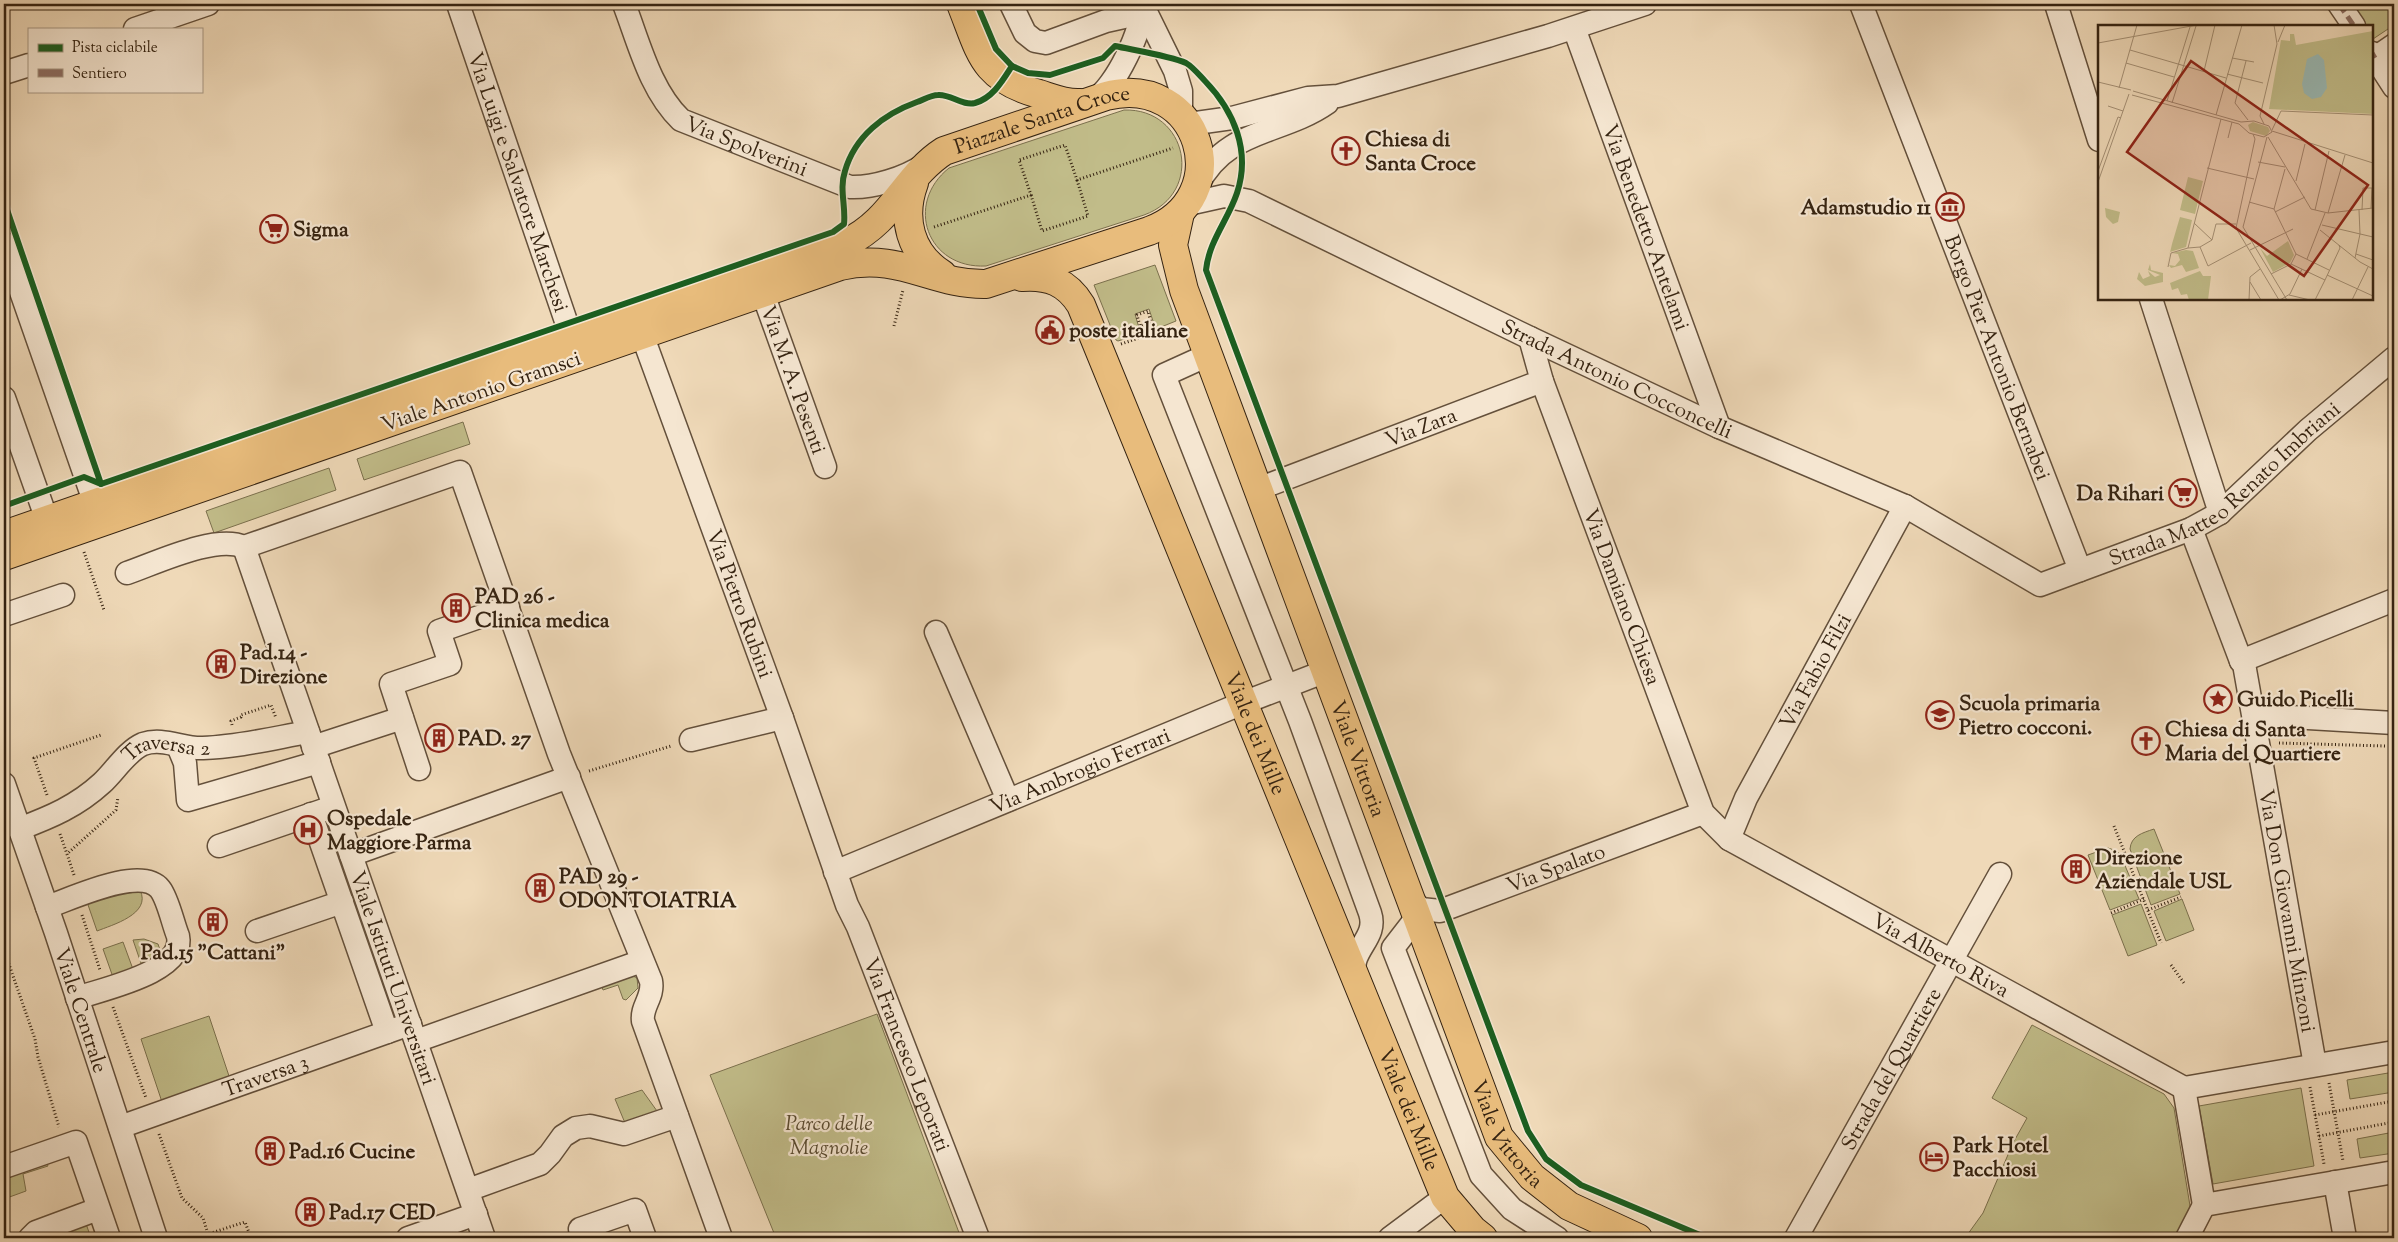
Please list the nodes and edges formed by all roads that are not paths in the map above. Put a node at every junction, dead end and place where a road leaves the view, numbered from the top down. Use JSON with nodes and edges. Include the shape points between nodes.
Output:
{"nodes":[{"id":1,"x":458,"y":4,"type":"edge"},
{"id":2,"x":624,"y":4,"type":"edge"},
{"id":3,"x":961,"y":4,"type":"edge"},
{"id":4,"x":1011,"y":4,"type":"edge"},
{"id":5,"x":1142,"y":4,"type":"edge"},
{"id":6,"x":1645,"y":4,"type":"edge"},
{"id":7,"x":1861,"y":4,"type":"edge"},
{"id":8,"x":2056,"y":4,"type":"edge"},
{"id":9,"x":2339,"y":4,"type":"edge"},
{"id":10,"x":194,"y":6,"type":"edge"},
{"id":11,"x":2353,"y":25,"type":"edge"},
{"id":12,"x":138,"y":28,"type":"edge"},
{"id":13,"x":1574,"y":28,"type":"junction"},
{"id":14,"x":2394,"y":45,"type":"edge"},
{"id":15,"x":2373,"y":55,"type":"edge"},
{"id":16,"x":28,"y":65,"type":"edge"},
{"id":17,"x":4,"y":74,"type":"edge"},
{"id":18,"x":2394,"y":87,"type":"edge"},
{"id":19,"x":1338,"y":96,"type":"junction"},
{"id":20,"x":1094,"y":100,"type":"junction"},
{"id":21,"x":1180,"y":123,"type":"junction"},
{"id":22,"x":2098,"y":137,"type":"edge"},
{"id":23,"x":927,"y":165,"type":"junction"},
{"id":24,"x":1187,"y":203,"type":"junction"},
{"id":25,"x":4,"y":243,"type":"edge"},
{"id":26,"x":998,"y":281,"type":"junction"},
{"id":27,"x":962,"y":282,"type":"junction"},
{"id":28,"x":759,"y":284,"type":"junction"},
{"id":29,"x":2150,"y":300,"type":"edge"},
{"id":30,"x":638,"y":324,"type":"junction"},
{"id":31,"x":571,"y":336,"type":"junction"},
{"id":32,"x":1530,"y":338,"type":"junction"},
{"id":33,"x":1208,"y":355,"type":"junction"},
{"id":34,"x":2394,"y":358,"type":"edge"},
{"id":35,"x":1542,"y":381,"type":"junction"},
{"id":36,"x":480,"y":392,"type":"junction"},
{"id":37,"x":4,"y":398,"type":"edge"},
{"id":38,"x":1719,"y":427,"type":"junction"},
{"id":39,"x":825,"y":467,"type":"dead end"},
{"id":40,"x":1258,"y":489,"type":"junction"},
{"id":41,"x":1905,"y":506,"type":"junction"},
{"id":42,"x":99,"y":513,"type":"junction"},
{"id":43,"x":2220,"y":513,"type":"junction"},
{"id":44,"x":47,"y":520,"type":"junction"},
{"id":45,"x":2191,"y":529,"type":"junction"},
{"id":46,"x":4,"y":535,"type":"edge"},
{"id":47,"x":244,"y":546,"type":"junction"},
{"id":48,"x":4,"y":556,"type":"edge"},
{"id":49,"x":2080,"y":570,"type":"junction"},
{"id":50,"x":127,"y":573,"type":"dead end"},
{"id":51,"x":2040,"y":585,"type":"joint"},
{"id":52,"x":63,"y":595,"type":"dead end"},
{"id":53,"x":2394,"y":600,"type":"edge"},
{"id":54,"x":508,"y":607,"type":"junction"},
{"id":55,"x":4,"y":615,"type":"edge"},
{"id":56,"x":936,"y":632,"type":"dead end"},
{"id":57,"x":2241,"y":661,"type":"junction"},
{"id":58,"x":1326,"y":671,"type":"junction"},
{"id":59,"x":1287,"y":686,"type":"junction"},
{"id":60,"x":1243,"y":702,"type":"junction"},
{"id":61,"x":2254,"y":715,"type":"junction"},
{"id":62,"x":402,"y":718,"type":"junction"},
{"id":63,"x":782,"y":718,"type":"junction"},
{"id":64,"x":2394,"y":724,"type":"edge"},
{"id":65,"x":691,"y":740,"type":"road end"},
{"id":66,"x":178,"y":746,"type":"junction"},
{"id":67,"x":313,"y":747,"type":"junction"},
{"id":68,"x":420,"y":769,"type":"dead end"},
{"id":69,"x":569,"y":777,"type":"junction"},
{"id":70,"x":4,"y":784,"type":"edge"},
{"id":71,"x":1008,"y":800,"type":"junction"},
{"id":72,"x":334,"y":806,"type":"junction"},
{"id":73,"x":1703,"y":813,"type":"junction"},
{"id":74,"x":311,"y":814,"type":"junction"},
{"id":75,"x":13,"y":821,"type":"edge"},
{"id":76,"x":1729,"y":839,"type":"junction"},
{"id":77,"x":219,"y":846,"type":"dead end"},
{"id":78,"x":351,"y":854,"type":"junction"},
{"id":79,"x":835,"y":872,"type":"junction"},
{"id":80,"x":2000,"y":874,"type":"dead end"},
{"id":81,"x":367,"y":900,"type":"junction"},
{"id":82,"x":343,"y":905,"type":"junction"},
{"id":83,"x":46,"y":907,"type":"junction"},
{"id":84,"x":1414,"y":907,"type":"junction"},
{"id":85,"x":257,"y":931,"type":"dead end"},
{"id":86,"x":642,"y":961,"type":"junction"},
{"id":87,"x":1952,"y":961,"type":"junction"},
{"id":88,"x":1357,"y":981,"type":"junction"},
{"id":89,"x":77,"y":998,"type":"junction"},
{"id":90,"x":387,"y":1032,"type":"junction"},
{"id":91,"x":413,"y":1032,"type":"junction"},
{"id":92,"x":2394,"y":1052,"type":"edge"},
{"id":93,"x":2318,"y":1076,"type":"junction"},
{"id":94,"x":2184,"y":1088,"type":"junction"},
{"id":95,"x":677,"y":1116,"type":"junction"},
{"id":96,"x":120,"y":1127,"type":"junction"},
{"id":97,"x":4,"y":1167,"type":"edge"},
{"id":98,"x":2394,"y":1172,"type":"edge"},
{"id":99,"x":2330,"y":1175,"type":"junction"},
{"id":100,"x":468,"y":1190,"type":"junction"},
{"id":101,"x":1445,"y":1197,"type":"junction"},
{"id":102,"x":2204,"y":1204,"type":"junction"},
{"id":103,"x":98,"y":1209,"type":"junction"},
{"id":104,"x":476,"y":1214,"type":"junction"},
{"id":105,"x":30,"y":1238,"type":"edge"},
{"id":106,"x":109,"y":1238,"type":"edge"},
{"id":107,"x":156,"y":1238,"type":"edge"},
{"id":108,"x":408,"y":1238,"type":"edge"},
{"id":109,"x":484,"y":1238,"type":"edge"},
{"id":110,"x":584,"y":1238,"type":"edge"},
{"id":111,"x":645,"y":1238,"type":"edge"},
{"id":112,"x":721,"y":1238,"type":"edge"},
{"id":113,"x":978,"y":1238,"type":"edge"},
{"id":114,"x":1390,"y":1238,"type":"edge"},
{"id":115,"x":1483,"y":1238,"type":"edge"},
{"id":116,"x":1556,"y":1238,"type":"edge"},
{"id":117,"x":1638,"y":1238,"type":"edge"},
{"id":118,"x":1796,"y":1238,"type":"edge"},
{"id":119,"x":2186,"y":1238,"type":"edge"},
{"id":120,"x":2345,"y":1238,"type":"edge"}],
"edges":[{"from":1,"to":31,"type":"street","name":"Via Luigi e Salvatore Marchesi"},
{"from":2,"to":23,"type":"street","name":"Via Spolverini","via":[[658,90],[668,108],[680,120],[850,187],[864,187]]},
{"from":3,"to":20,"type":"main road","via":[[982,55],[998,77],[1018,89],[1067,102]]},
{"from":4,"to":5,"type":"street","via":[[1028,36],[1046,43],[1106,21],[1133,15]]},
{"from":6,"to":13,"type":"street"},
{"from":7,"to":49,"type":"street","name":"Borgo Pier Antonio Bernabei"},
{"from":8,"to":22,"type":"street"},
{"from":9,"to":11,"type":"street"},
{"from":10,"to":12,"type":"street"},
{"from":13,"to":19,"type":"street"},
{"from":13,"to":38,"type":"street","name":"Via Benedetto Antelami"},
{"from":14,"to":15,"type":"street"},
{"from":15,"to":18,"type":"street"},
{"from":16,"to":17,"type":"street"},
{"from":19,"to":21,"type":"street","via":[[1308,98],[1232,118]]},
{"from":19,"to":24,"type":"street","via":[[1309,113],[1228,149],[1209,165]]},
{"from":20,"to":21,"type":"main road","name":"Piazzale Santa Croce","via":[[1117,93],[1140,93],[1162,100]]},
{"from":20,"to":21,"type":"street","via":[[1106,90],[1127,55],[1135,37],[1142,4],[1175,71],[1181,91]]},
{"from":20,"to":23,"type":"main road","name":"Piazzale Santa Croce","via":[[955,146]]},
{"from":21,"to":24,"type":"main road","name":"Viale Vittoria","via":[[1194,134],[1200,158],[1199,176]]},
{"from":23,"to":27,"type":"main road","via":[[910,194],[909,228],[912,239],[920,254],[940,273]]},
{"from":23,"to":28,"type":"main road","name":"Viale Antonio Gramsci","via":[[884,216],[860,236]]},
{"from":24,"to":26,"type":"main road","via":[[1160,227]]},
{"from":24,"to":32,"type":"street","name":"Strada Antonio Cocconcelli","via":[[1224,196],[1249,201]]},
{"from":24,"to":33,"type":"main road","name":"Viale Vittoria","via":[[1173,238],[1174,254]]},
{"from":25,"to":42,"type":"street"},
{"from":26,"to":27,"type":"main road","via":[[986,284]]},
{"from":26,"to":60,"type":"main road","name":"Viale dei Mille","via":[[1032,276],[1051,278],[1078,300]]},
{"from":27,"to":28,"type":"main road","name":"Viale Antonio Gramsci","via":[[913,268],[869,261]]},
{"from":28,"to":30,"type":"main road","name":"Viale Antonio Gramsci"},
{"from":28,"to":39,"type":"street","name":"Via M. A. Pesenti"},
{"from":29,"to":43,"type":"street"},
{"from":30,"to":31,"type":"main road","name":"Viale Antonio Gramsci"},
{"from":30,"to":36,"type":"main road","name":"Viale Antonio Gramsci"},
{"from":30,"to":63,"type":"street","name":"Via Pietro Rubini"},
{"from":31,"to":36,"type":"street","name":"Via Luigi e Salvatore Marchesi","via":[[569,346],[504,370],[490,387]]},
{"from":31,"to":42,"type":"main road","name":"Viale Antonio Gramsci","via":[[474,369]]},
{"from":32,"to":35,"type":"street"},
{"from":32,"to":38,"type":"street","name":"Strada Antonio Cocconcelli"},
{"from":33,"to":40,"type":"main road","name":"Viale Vittoria"},
{"from":33,"to":59,"type":"street","via":[[1164,375]]},
{"from":34,"to":43,"type":"street","name":"Strada Matteo Renato Imbriani","via":[[2308,430]]},
{"from":35,"to":40,"type":"street","name":"Via Zara"},
{"from":35,"to":73,"type":"street","name":"Via Damiano Chiesa"},
{"from":36,"to":42,"type":"main road","name":"Viale Antonio Gramsci"},
{"from":37,"to":44,"type":"street"},
{"from":38,"to":41,"type":"street","name":"Strada Antonio Cocconcelli"},
{"from":40,"to":58,"type":"main road","name":"Viale Vittoria"},
{"from":41,"to":51,"type":"street","name":"Strada Antonio Cocconcelli"},
{"from":41,"to":76,"type":"street","name":"Via Fabio Filzi","via":[[1746,798]]},
{"from":42,"to":44,"type":"main road","name":"Viale Antonio Gramsci"},
{"from":42,"to":48,"type":"main road","name":"Viale Antonio Gramsci"},
{"from":43,"to":45,"type":"street","name":"Strada Matteo Renato Imbriani"},
{"from":44,"to":46,"type":"main road","name":"Viale Antonio Gramsci"},
{"from":45,"to":49,"type":"street","name":"Strada Matteo Renato Imbriani"},
{"from":45,"to":57,"type":"street","name":"Via Don Giovanni Minzoni"},
{"from":47,"to":50,"type":"street","via":[[230,542],[213,543]]},
{"from":47,"to":54,"type":"street","via":[[460,472]]},
{"from":47,"to":67,"type":"street","name":"Viale Istituti Universitari"},
{"from":49,"to":51,"type":"street","name":"Strada Matteo Renato Imbriani"},
{"from":52,"to":55,"type":"street"},
{"from":53,"to":57,"type":"street"},
{"from":54,"to":62,"type":"street","via":[[439,631],[450,664],[391,684]]},
{"from":54,"to":69,"type":"street"},
{"from":56,"to":71,"type":"street"},
{"from":57,"to":61,"type":"street","name":"Via Don Giovanni Minzoni"},
{"from":58,"to":59,"type":"street","name":"Via Ambrogio Ferrari"},
{"from":58,"to":84,"type":"main road","name":"Viale Vittoria"},
{"from":59,"to":60,"type":"street","name":"Via Ambrogio Ferrari"},
{"from":59,"to":88,"type":"street","via":[[1372,920],[1373,927],[1354,960]]},
{"from":60,"to":71,"type":"street","name":"Via Ambrogio Ferrari"},
{"from":60,"to":88,"type":"main road","name":"Viale dei Mille"},
{"from":61,"to":64,"type":"street"},
{"from":61,"to":93,"type":"street","name":"Via Don Giovanni Minzoni"},
{"from":62,"to":67,"type":"street"},
{"from":62,"to":68,"type":"street"},
{"from":63,"to":65,"type":"street"},
{"from":63,"to":79,"type":"street","name":"Via Pietro Rubini"},
{"from":66,"to":67,"type":"street","name":"Traversa 2"},
{"from":66,"to":67,"type":"street","via":[[185,762],[188,800]]},
{"from":66,"to":75,"type":"street","name":"Traversa 2","via":[[155,741],[140,746],[88,795],[54,816]]},
{"from":67,"to":72,"type":"street","name":"Viale Istituti Universitari"},
{"from":69,"to":78,"type":"street"},
{"from":69,"to":86,"type":"street"},
{"from":70,"to":75,"type":"street","name":"Viale Centrale"},
{"from":71,"to":79,"type":"street","name":"Via Ambrogio Ferrari"},
{"from":72,"to":74,"type":"street"},
{"from":72,"to":78,"type":"street","name":"Viale Istituti Universitari"},
{"from":73,"to":76,"type":"street","name":"Via Alberto Riva"},
{"from":73,"to":84,"type":"street","name":"Via Spalato","via":[[1442,910],[1430,912]]},
{"from":74,"to":77,"type":"street"},
{"from":74,"to":82,"type":"street"},
{"from":75,"to":83,"type":"street","name":"Viale Centrale"},
{"from":76,"to":87,"type":"street","name":"Via Alberto Riva"},
{"from":78,"to":81,"type":"street","name":"Viale Istituti Universitari"},
{"from":79,"to":113,"type":"street","name":"Via Francesco Leporati"},
{"from":80,"to":87,"type":"street","name":"Strada del Quartiere"},
{"from":81,"to":82,"type":"street"},
{"from":81,"to":91,"type":"street","name":"Viale Istituti Universitari"},
{"from":82,"to":85,"type":"street"},
{"from":82,"to":90,"type":"street"},
{"from":83,"to":89,"type":"street","name":"Viale Centrale"},
{"from":83,"to":89,"type":"street","via":[[126,880],[142,880],[153,883],[162,892],[178,936],[176,951],[164,966]]},
{"from":84,"to":116,"type":"street","via":[[1392,948],[1481,1175],[1512,1209]]},
{"from":84,"to":117,"type":"main road","name":"Viale Vittoria","via":[[1499,1137],[1532,1177],[1569,1206]]},
{"from":86,"to":91,"type":"street","name":"Traversa 3"},
{"from":86,"to":95,"type":"street","via":[[652,990],[643,1012],[643,1021]]},
{"from":87,"to":94,"type":"street","name":"Via Alberto Riva"},
{"from":87,"to":118,"type":"street","name":"Strada del Quartiere"},
{"from":88,"to":101,"type":"main road","name":"Viale dei Mille"},
{"from":89,"to":96,"type":"street","name":"Viale Centrale"},
{"from":90,"to":91,"type":"street","name":"Traversa 3"},
{"from":90,"to":96,"type":"street","name":"Traversa 3"},
{"from":91,"to":100,"type":"street","name":"Viale Istituti Universitari"},
{"from":92,"to":93,"type":"street"},
{"from":93,"to":94,"type":"street"},
{"from":94,"to":102,"type":"street"},
{"from":95,"to":100,"type":"street","via":[[624,1134],[590,1126],[576,1128],[563,1136],[540,1164]]},
{"from":95,"to":112,"type":"street"},
{"from":96,"to":107,"type":"street","name":"Viale Centrale"},
{"from":97,"to":103,"type":"street","via":[[71,1144]]},
{"from":98,"to":99,"type":"street"},
{"from":99,"to":102,"type":"street"},
{"from":99,"to":120,"type":"street"},
{"from":100,"to":104,"type":"street","name":"Viale Istituti Universitari"},
{"from":101,"to":114,"type":"street"},
{"from":101,"to":115,"type":"main road","name":"Viale dei Mille"},
{"from":102,"to":119,"type":"street"},
{"from":103,"to":105,"type":"street","via":[[36,1232]]},
{"from":103,"to":106,"type":"street"},
{"from":104,"to":108,"type":"street"},
{"from":104,"to":109,"type":"street","name":"Viale Istituti Universitari"},
{"from":110,"to":111,"type":"street","via":[[580,1229],[635,1210]]}]}
